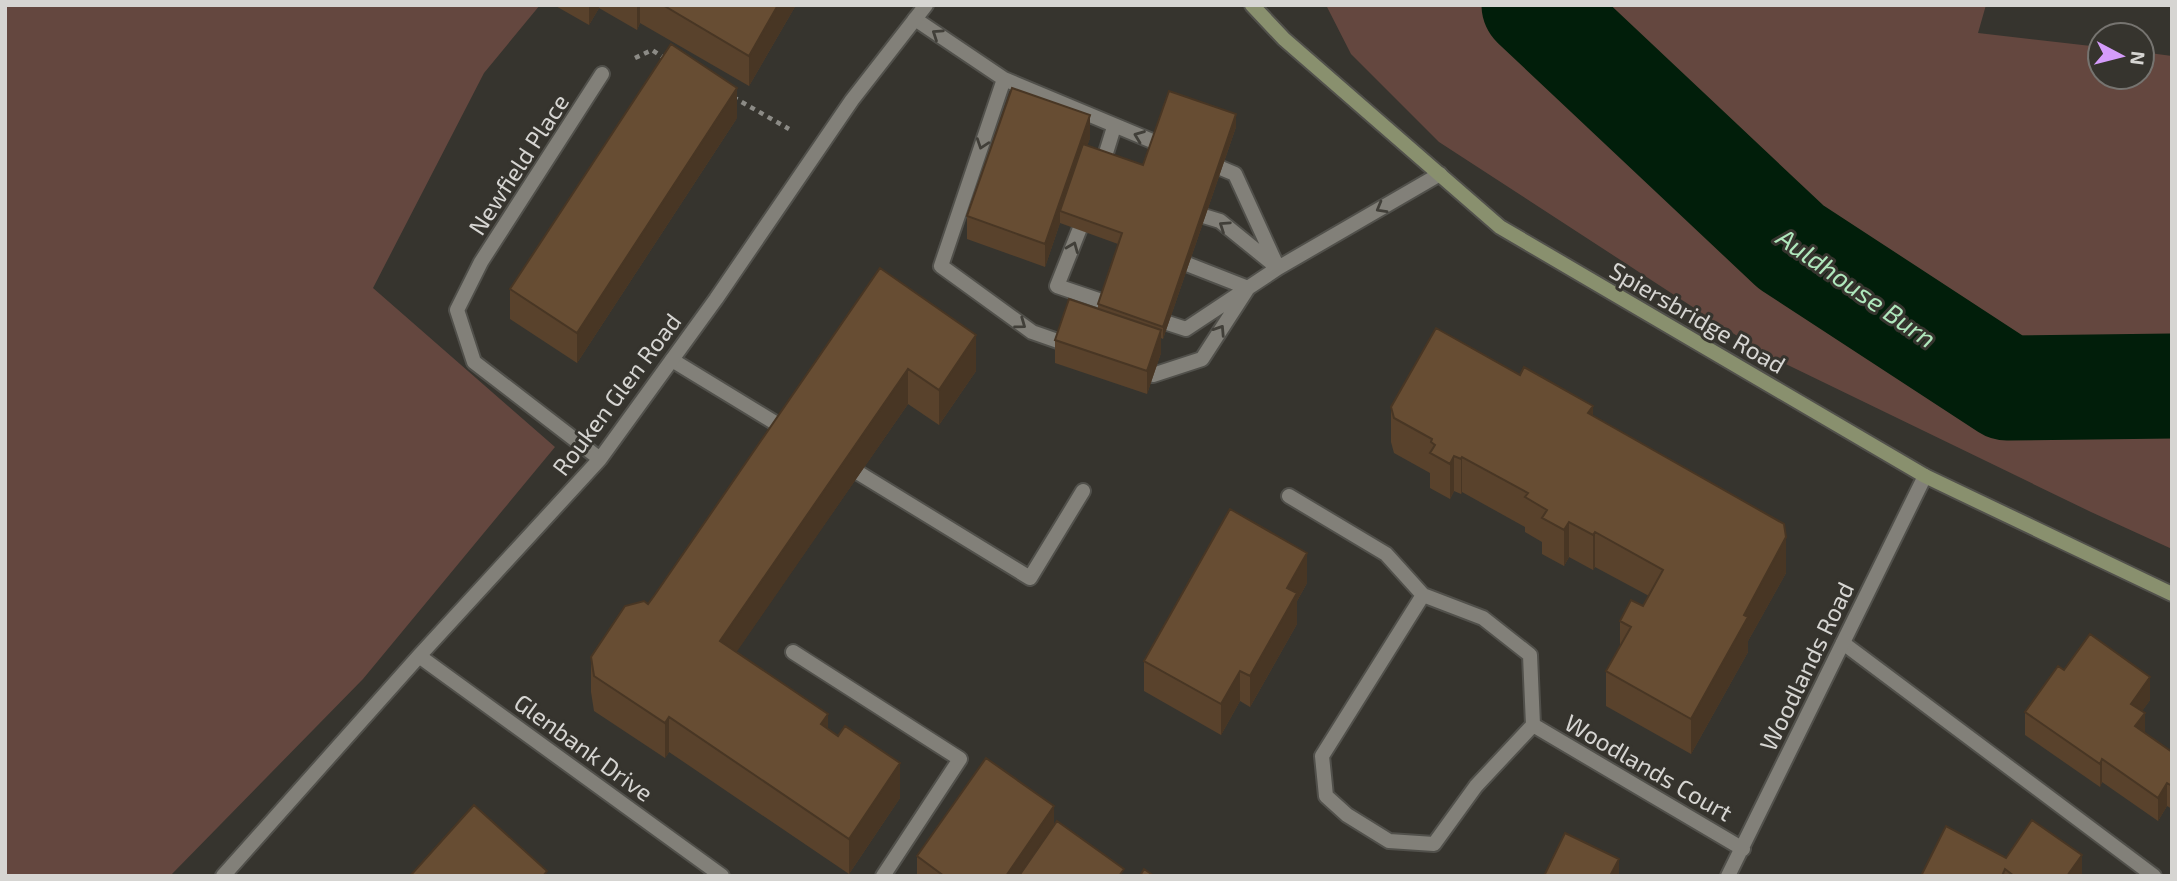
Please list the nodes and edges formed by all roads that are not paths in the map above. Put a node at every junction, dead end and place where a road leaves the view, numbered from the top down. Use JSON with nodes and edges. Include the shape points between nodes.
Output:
{"nodes":[{"id":1,"x":926,"y":5,"type":"edge"},
{"id":2,"x":1252,"y":5,"type":"edge"},
{"id":3,"x":915,"y":19,"type":"junction"},
{"id":4,"x":602,"y":74,"type":"road end"},
{"id":5,"x":1004,"y":79,"type":"junction"},
{"id":6,"x":1114,"y":127,"type":"junction"},
{"id":7,"x":1440,"y":173,"type":"junction"},
{"id":8,"x":1108,"y":185,"type":"edge"},
{"id":9,"x":1090,"y":202,"type":"edge"},
{"id":10,"x":1168,"y":204,"type":"edge"},
{"id":11,"x":1158,"y":253,"type":"edge"},
{"id":12,"x":1278,"y":268,"type":"junction"},
{"id":13,"x":1248,"y":288,"type":"junction"},
{"id":14,"x":1088,"y":352,"type":"edge"},
{"id":15,"x":672,"y":359,"type":"junction"},
{"id":16,"x":1127,"y":366,"type":"edge"},
{"id":17,"x":803,"y":440,"type":"edge"},
{"id":18,"x":827,"y":454,"type":"edge"},
{"id":19,"x":600,"y":459,"type":"junction"},
{"id":20,"x":1925,"y":476,"type":"junction"},
{"id":21,"x":1083,"y":491,"type":"dead end"},
{"id":22,"x":1289,"y":496,"type":"dead end"},
{"id":23,"x":2172,"y":594,"type":"edge"},
{"id":24,"x":1423,"y":595,"type":"junction"},
{"id":25,"x":1843,"y":643,"type":"junction"},
{"id":26,"x":793,"y":652,"type":"dead end"},
{"id":27,"x":419,"y":656,"type":"junction"},
{"id":28,"x":1533,"y":725,"type":"junction"},
{"id":29,"x":1742,"y":849,"type":"junction"},
{"id":30,"x":223,"y":876,"type":"edge"},
{"id":31,"x":722,"y":876,"type":"edge"},
{"id":32,"x":883,"y":876,"type":"edge"},
{"id":33,"x":1728,"y":876,"type":"edge"},
{"id":34,"x":2154,"y":876,"type":"edge"}],
"edges":[{"from":1,"to":3,"type":"street","name":"Rouken Glen Road"},
{"from":2,"to":7,"type":"main road","name":"Spiersbridge Road","via":[[1284,39]]},
{"from":5,"to":3,"type":"street","one_way":true},
{"from":3,"to":15,"type":"street","name":"Rouken Glen Road","via":[[852,100]]},
{"from":4,"to":19,"type":"street","name":"Newfield Place","via":[[481,262],[457,310],[474,362]]},
{"from":5,"to":6,"type":"street"},
{"from":5,"to":14,"type":"street","one_way":true,"via":[[941,266],[1032,332]]},
{"from":6,"to":8,"type":"street","via":[[1097,181]]},
{"from":12,"to":6,"type":"street","one_way":true,"via":[[1235,174]]},
{"from":7,"to":12,"type":"street","one_way":true},
{"from":7,"to":20,"type":"main road","name":"Spiersbridge Road","via":[[1500,227]]},
{"from":13,"to":9,"type":"street","one_way":true,"via":[[1186,329],[1057,286],[1088,226]]},
{"from":12,"to":10,"type":"street","one_way":true,"via":[[1220,221]]},
{"from":11,"to":13,"type":"street"},
{"from":12,"to":13,"type":"street"},
{"from":16,"to":13,"type":"street","one_way":true,"via":[[1153,375],[1202,359]]},
{"from":15,"to":17,"type":"street"},
{"from":15,"to":19,"type":"street","name":"Rouken Glen Road"},
{"from":18,"to":21,"type":"street","via":[[1030,578]]},
{"from":19,"to":27,"type":"street","name":"Rouken Glen Road"},
{"from":20,"to":23,"type":"main road","name":"Spiersbridge Road"},
{"from":20,"to":25,"type":"street","name":"Woodlands Road"},
{"from":22,"to":24,"type":"street","via":[[1386,554]]},
{"from":24,"to":28,"type":"street","name":"Woodlands Court","via":[[1483,618],[1530,655]]},
{"from":24,"to":28,"type":"street","name":"Woodlands Court","via":[[1322,756],[1326,796],[1389,841],[1434,844],[1476,786]]},
{"from":25,"to":29,"type":"street","name":"Woodlands Road"},
{"from":25,"to":34,"type":"street"},
{"from":26,"to":32,"type":"street","via":[[960,758]]},
{"from":27,"to":30,"type":"street","name":"Rouken Glen Road"},
{"from":27,"to":31,"type":"street","name":"Glenbank Drive"},
{"from":28,"to":29,"type":"street","name":"Woodlands Court"},
{"from":29,"to":33,"type":"street","name":"Woodlands Road"}]}
